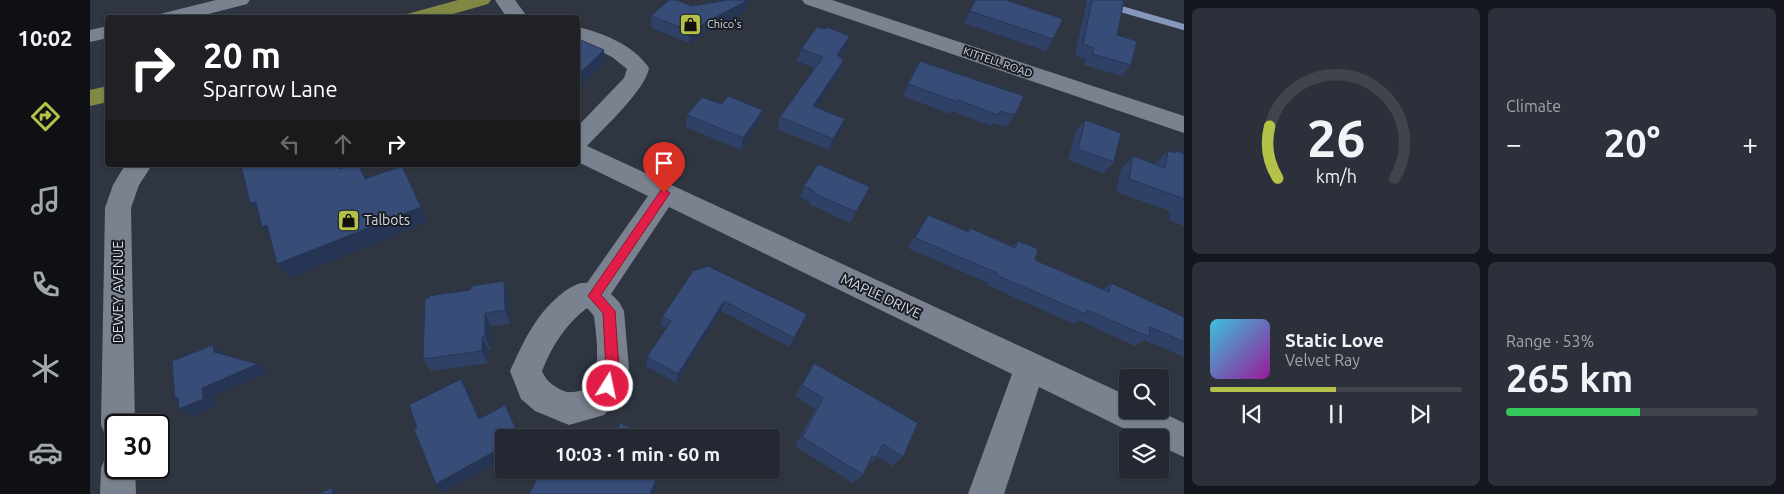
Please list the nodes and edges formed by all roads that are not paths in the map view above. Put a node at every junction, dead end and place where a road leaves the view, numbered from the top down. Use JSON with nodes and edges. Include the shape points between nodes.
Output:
{"nodes":[{"id":1,"x":240,"y":0,"type":"edge"},
{"id":2,"x":481,"y":0,"type":"edge"},
{"id":3,"x":505,"y":0,"type":"edge"},
{"id":4,"x":812,"y":0,"type":"edge"},
{"id":5,"x":179,"y":15,"type":"edge"},
{"id":6,"x":425,"y":15,"type":"edge"},
{"id":7,"x":516,"y":15,"type":"edge"},
{"id":8,"x":105,"y":33,"type":"edge"},
{"id":9,"x":580,"y":34,"type":"edge"},
{"id":10,"x":90,"y":36,"type":"edge"},
{"id":11,"x":105,"y":84,"type":"edge"},
{"id":12,"x":90,"y":85,"type":"edge"},
{"id":13,"x":105,"y":95,"type":"edge"},
{"id":14,"x":90,"y":98,"type":"edge"},
{"id":15,"x":1184,"y":125,"type":"edge"},
{"id":16,"x":580,"y":136,"type":"edge"},
{"id":17,"x":138,"y":167,"type":"edge"},
{"id":18,"x":664,"y":193,"type":"junction"},
{"id":19,"x":594,"y":296,"type":"dead end"},
{"id":20,"x":1030,"y":367,"type":"junction"},
{"id":21,"x":118,"y":414,"type":"edge"},
{"id":22,"x":1184,"y":440,"type":"edge"},
{"id":23,"x":118,"y":479,"type":"edge"},
{"id":24,"x":118,"y":494,"type":"edge"},
{"id":25,"x":986,"y":494,"type":"edge"}],
"edges":[{"from":1,"to":5,"type":"street"},
{"from":2,"to":6,"type":"highway"},
{"from":3,"to":7,"type":"street"},
{"from":4,"to":15,"type":"street","name":"KITTELL ROAD"},
{"from":8,"to":10,"type":"street"},
{"from":9,"to":16,"type":"street","via":[[602,43],[638,68],[632,83]]},
{"from":11,"to":12,"type":"highway"},
{"from":13,"to":14,"type":"highway"},
{"from":16,"to":18,"type":"street","name":"MAPLE DRIVE"},
{"from":17,"to":21,"type":"street","name":"DEWEY AVENUE","via":[[123,187],[118,208]]},
{"from":18,"to":19,"type":"street"},
{"from":18,"to":20,"type":"street","name":"MAPLE DRIVE"},
{"from":20,"to":22,"type":"street","name":"MAPLE DRIVE"},
{"from":20,"to":25,"type":"street"},
{"from":23,"to":24,"type":"street"}]}
